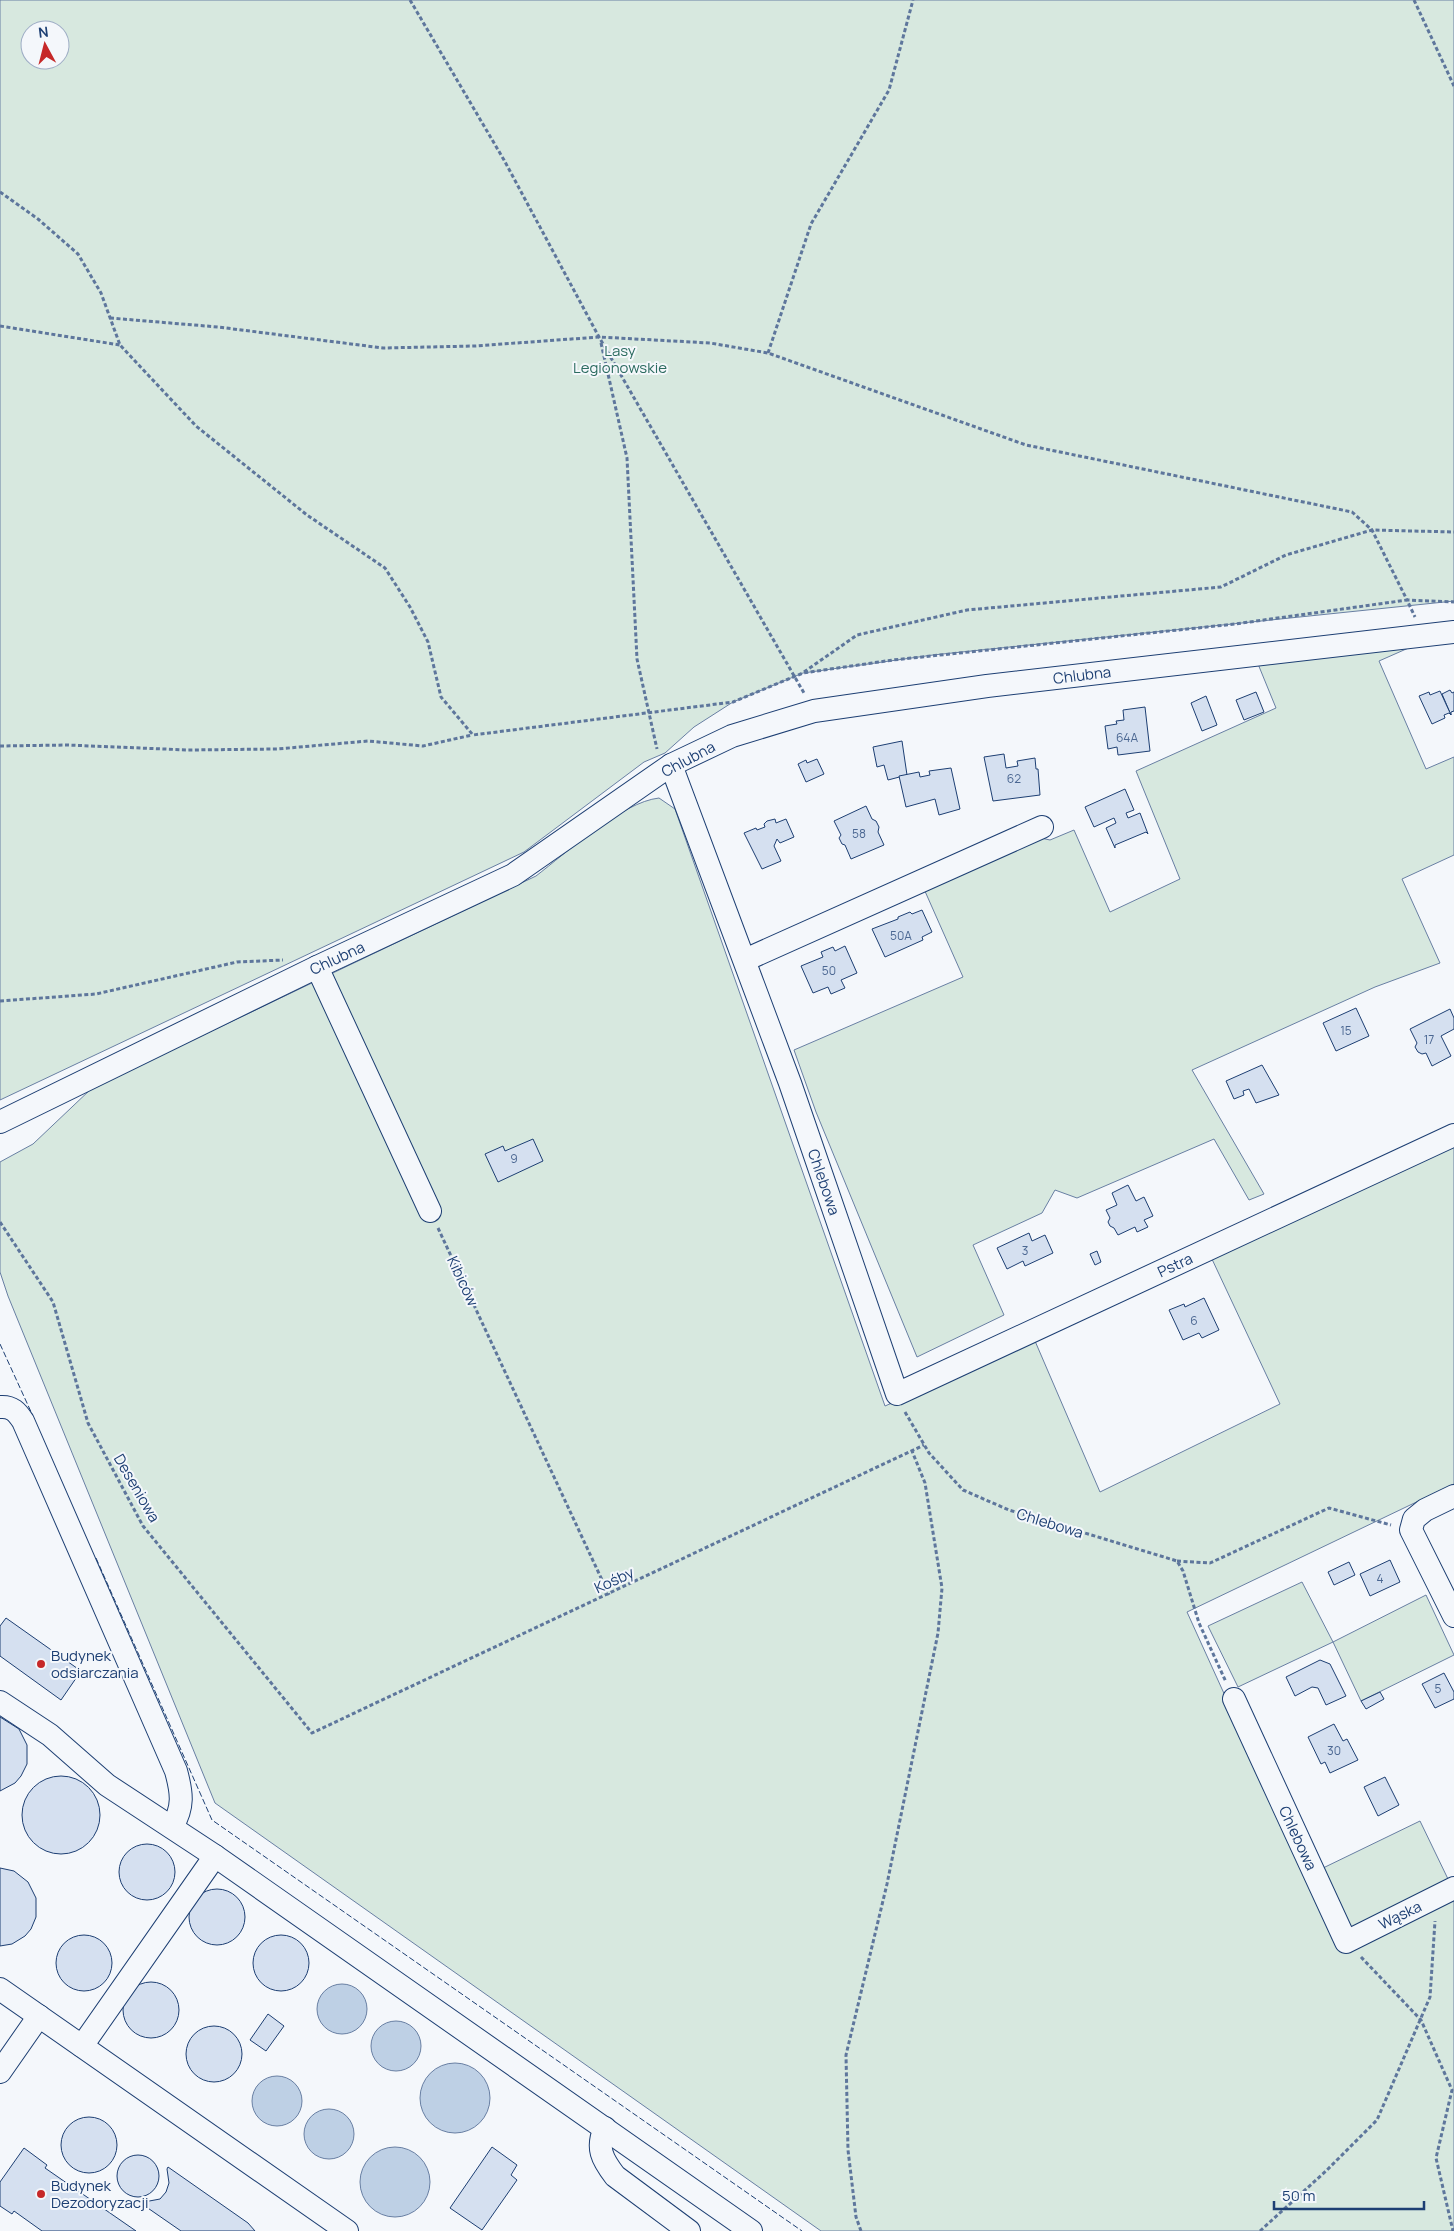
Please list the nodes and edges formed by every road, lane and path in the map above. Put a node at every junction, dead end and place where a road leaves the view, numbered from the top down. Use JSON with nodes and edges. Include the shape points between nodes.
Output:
{"nodes":[{"id":1,"x":410,"y":0,"type":"edge"},
{"id":2,"x":913,"y":0,"type":"edge"},
{"id":3,"x":1414,"y":0,"type":"edge"},
{"id":4,"x":1454,"y":86,"type":"edge"},
{"id":5,"x":0,"y":192,"type":"edge"},
{"id":6,"x":110,"y":318,"type":"junction"},
{"id":7,"x":0,"y":326,"type":"edge"},
{"id":8,"x":599,"y":338,"type":"junction"},
{"id":9,"x":120,"y":345,"type":"junction"},
{"id":10,"x":768,"y":353,"type":"junction"},
{"id":11,"x":1372,"y":530,"type":"junction"},
{"id":12,"x":1454,"y":532,"type":"edge"},
{"id":13,"x":1407,"y":600,"type":"junction"},
{"id":14,"x":1454,"y":602,"type":"edge"},
{"id":15,"x":1454,"y":632,"type":"edge"},
{"id":16,"x":803,"y":673,"type":"junction"},
{"id":17,"x":794,"y":676,"type":"junction"},
{"id":18,"x":814,"y":711,"type":"junction"},
{"id":19,"x":648,"y":712,"type":"junction"},
{"id":20,"x":473,"y":735,"type":"junction"},
{"id":21,"x":0,"y":746,"type":"edge"},
{"id":22,"x":667,"y":769,"type":"junction"},
{"id":23,"x":1042,"y":827,"type":"dead end"},
{"id":24,"x":284,"y":960,"type":"dead end"},
{"id":25,"x":745,"y":960,"type":"junction"},
{"id":26,"x":317,"y":967,"type":"junction"},
{"id":27,"x":0,"y":1001,"type":"edge"},
{"id":28,"x":0,"y":1122,"type":"edge"},
{"id":29,"x":1454,"y":1135,"type":"edge"},
{"id":30,"x":430,"y":1211,"type":"joint"},
{"id":31,"x":0,"y":1222,"type":"edge"},
{"id":32,"x":897,"y":1394,"type":"junction"},
{"id":33,"x":0,"y":1407,"type":"edge"},
{"id":34,"x":924,"y":1445,"type":"junction"},
{"id":35,"x":912,"y":1451,"type":"junction"},
{"id":36,"x":1454,"y":1496,"type":"edge"},
{"id":37,"x":1411,"y":1530,"type":"junction"},
{"id":38,"x":1177,"y":1561,"type":"junction"},
{"id":39,"x":609,"y":1595,"type":"junction"},
{"id":40,"x":1454,"y":1616,"type":"edge"},
{"id":41,"x":1234,"y":1699,"type":"joint"},
{"id":42,"x":0,"y":1702,"type":"edge"},
{"id":43,"x":312,"y":1733,"type":"joint"},
{"id":44,"x":172,"y":1828,"type":"junction"},
{"id":45,"x":215,"y":1856,"type":"junction"},
{"id":46,"x":1444,"y":1893,"type":"edge"},
{"id":47,"x":1346,"y":1942,"type":"junction"},
{"id":48,"x":0,"y":1989,"type":"edge"},
{"id":49,"x":39,"y":2016,"type":"junction"},
{"id":50,"x":1421,"y":2020,"type":"junction"},
{"id":51,"x":82,"y":2046,"type":"junction"},
{"id":52,"x":0,"y":2072,"type":"edge"},
{"id":53,"x":604,"y":2128,"type":"junction"},
{"id":54,"x":347,"y":2231,"type":"edge"},
{"id":55,"x":689,"y":2231,"type":"edge"},
{"id":56,"x":751,"y":2231,"type":"edge"},
{"id":57,"x":861,"y":2231,"type":"edge"},
{"id":58,"x":1260,"y":2231,"type":"edge"},
{"id":59,"x":1453,"y":2231,"type":"edge"}],
"edges":[{"from":1,"to":8,"type":"path","via":[[504,160]]},
{"from":2,"to":10,"type":"path","via":[[889,90],[811,224]]},
{"from":3,"to":4,"type":"path"},
{"from":5,"to":6,"type":"path","via":[[38,219],[78,254],[101,293]]},
{"from":6,"to":8,"type":"path","via":[[218,327],[383,348]]},
{"from":6,"to":9,"type":"path"},
{"from":7,"to":9,"type":"path"},
{"from":8,"to":10,"type":"path","via":[[710,343]]},
{"from":8,"to":17,"type":"path"},
{"from":8,"to":19,"type":"path","via":[[628,458],[637,659]]},
{"from":9,"to":20,"type":"path","via":[[196,426],[306,515],[385,568],[428,642],[441,697]]},
{"from":10,"to":11,"type":"path","via":[[1026,445],[1352,512]]},
{"from":11,"to":12,"type":"path"},
{"from":11,"to":13,"type":"path"},
{"from":11,"to":16,"type":"path","via":[[1286,555],[1220,587],[967,610],[856,635]]},
{"from":13,"to":14,"type":"path"},
{"from":13,"to":16,"type":"path","via":[[1235,624],[893,660]]},
{"from":15,"to":18,"type":"street","name":"Chlubna","via":[[987,686]]},
{"from":16,"to":17,"type":"path"},
{"from":17,"to":18,"type":"path"},
{"from":17,"to":19,"type":"path","via":[[733,702]]},
{"from":18,"to":22,"type":"street","name":"Chlubna","via":[[732,736]]},
{"from":19,"to":20,"type":"path"},
{"from":19,"to":22,"type":"path"},
{"from":20,"to":21,"type":"path","via":[[423,746],[368,741],[277,749],[208,750]]},
{"from":22,"to":25,"type":"street","name":"Chlebowa"},
{"from":22,"to":26,"type":"street","name":"Chlubna","via":[[513,875]]},
{"from":23,"to":25,"type":"street"},
{"from":24,"to":27,"type":"path","via":[[238,962],[96,994]]},
{"from":25,"to":32,"type":"street","name":"Chlebowa"},
{"from":26,"to":28,"type":"street","name":"Chlubna"},
{"from":26,"to":30,"type":"street"},
{"from":29,"to":32,"type":"street","name":"Pstra"},
{"from":30,"to":39,"type":"path","name":"Kibiców"},
{"from":31,"to":43,"type":"path","name":"Deseniowa","via":[[53,1302],[88,1423],[143,1526]]},
{"from":32,"to":34,"type":"path","name":"Chlebowa"},
{"from":33,"to":44,"type":"street","via":[[7,1406],[16,1411],[23,1421],[176,1771],[182,1804]]},
{"from":34,"to":35,"type":"path","name":"Kośby"},
{"from":34,"to":38,"type":"path","name":"Chlebowa","via":[[963,1490],[1010,1510]]},
{"from":35,"to":39,"type":"path","name":"Kośby"},
{"from":35,"to":57,"type":"path","via":[[925,1483],[942,1588],[938,1633],[887,1884],[846,2055],[848,2150],[856,2217]]},
{"from":36,"to":37,"type":"street","via":[[1414,1519]]},
{"from":37,"to":38,"type":"path","name":"Chlebowa","via":[[1329,1508],[1210,1562]]},
{"from":37,"to":40,"type":"street"},
{"from":38,"to":41,"type":"path","via":[[1199,1623]]},
{"from":39,"to":43,"type":"path","name":"Kośby"},
{"from":41,"to":47,"type":"street","name":"Chlebowa"},
{"from":42,"to":44,"type":"street","via":[[50,1734],[107,1785]]},
{"from":44,"to":45,"type":"street"},
{"from":45,"to":51,"type":"street"},
{"from":45,"to":53,"type":"street"},
{"from":46,"to":47,"type":"street","name":"Wąska"},
{"from":46,"to":50,"type":"path","via":[[1436,1913],[1430,1997]]},
{"from":47,"to":50,"type":"path"},
{"from":48,"to":49,"type":"street"},
{"from":49,"to":51,"type":"street"},
{"from":49,"to":52,"type":"street"},
{"from":50,"to":58,"type":"path","via":[[1377,2120]]},
{"from":50,"to":59,"type":"path","via":[[1452,2090],[1436,2158]]},
{"from":51,"to":54,"type":"street"},
{"from":53,"to":55,"type":"street","via":[[599,2140],[600,2151],[615,2176]]},
{"from":53,"to":56,"type":"street"}]}
